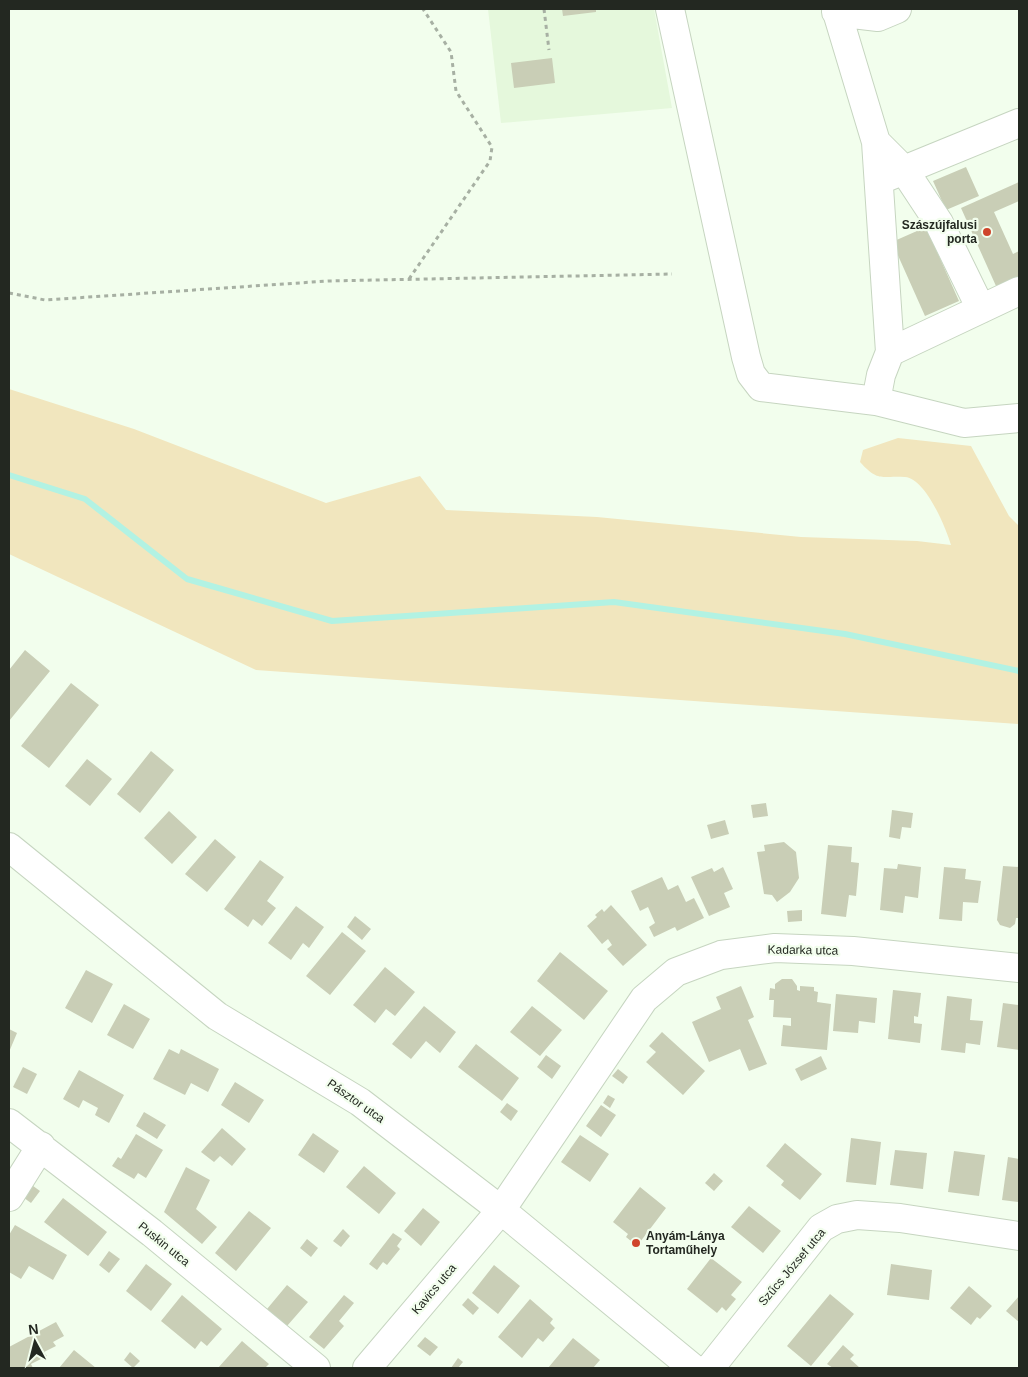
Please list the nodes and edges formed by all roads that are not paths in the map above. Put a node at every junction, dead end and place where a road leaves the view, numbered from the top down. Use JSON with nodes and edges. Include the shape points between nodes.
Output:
{"nodes":[{"id":1,"x":670,"y":9,"type":"edge"},
{"id":2,"x":898,"y":9,"type":"edge"},
{"id":3,"x":836,"y":11,"type":"edge"},
{"id":4,"x":1019,"y":123,"type":"edge"},
{"id":5,"x":876,"y":142,"type":"junction"},
{"id":6,"x":904,"y":170,"type":"junction"},
{"id":7,"x":877,"y":181,"type":"junction"},
{"id":8,"x":1019,"y":290,"type":"edge"},
{"id":9,"x":980,"y":309,"type":"junction"},
{"id":10,"x":890,"y":352,"type":"junction"},
{"id":11,"x":876,"y":401,"type":"junction"},
{"id":12,"x":1019,"y":418,"type":"edge"},
{"id":13,"x":9,"y":847,"type":"edge"},
{"id":14,"x":1019,"y":968,"type":"edge"},
{"id":15,"x":9,"y":1123,"type":"edge"},
{"id":16,"x":41,"y":1146,"type":"junction"},
{"id":17,"x":9,"y":1197,"type":"edge"},
{"id":18,"x":501,"y":1210,"type":"junction"},
{"id":19,"x":1019,"y":1236,"type":"edge"},
{"id":20,"x":316,"y":1368,"type":"edge"},
{"id":21,"x":367,"y":1368,"type":"edge"},
{"id":22,"x":693,"y":1368,"type":"edge"},
{"id":23,"x":710,"y":1368,"type":"edge"}],
"edges":[{"from":1,"to":11,"type":"street","via":[[751,374],[761,387]]},
{"from":2,"to":3,"type":"street","via":[[878,18]]},
{"from":3,"to":5,"type":"street"},
{"from":4,"to":6,"type":"street"},
{"from":5,"to":6,"type":"street"},
{"from":5,"to":7,"type":"street"},
{"from":6,"to":7,"type":"street"},
{"from":6,"to":9,"type":"street","via":[[939,223]]},
{"from":7,"to":10,"type":"street"},
{"from":8,"to":9,"type":"street"},
{"from":9,"to":10,"type":"street"},
{"from":10,"to":11,"type":"street"},
{"from":11,"to":12,"type":"street","via":[[964,423]]},
{"from":13,"to":18,"type":"street","name":"Pásztor utca","via":[[217,1016],[360,1102]]},
{"from":14,"to":18,"type":"street","name":"Kadarka utca","via":[[853,951],[775,948],[721,955],[676,972],[644,999]]},
{"from":15,"to":16,"type":"street","name":"Puskin utca"},
{"from":16,"to":17,"type":"street"},
{"from":16,"to":20,"type":"street","name":"Puskin utca"},
{"from":18,"to":21,"type":"street","name":"Kavics utca"},
{"from":18,"to":22,"type":"street","name":"Pásztor utca"},
{"from":19,"to":23,"type":"street","name":"Szűcs József utca","via":[[900,1218],[857,1215],[837,1219],[821,1228]]}]}
